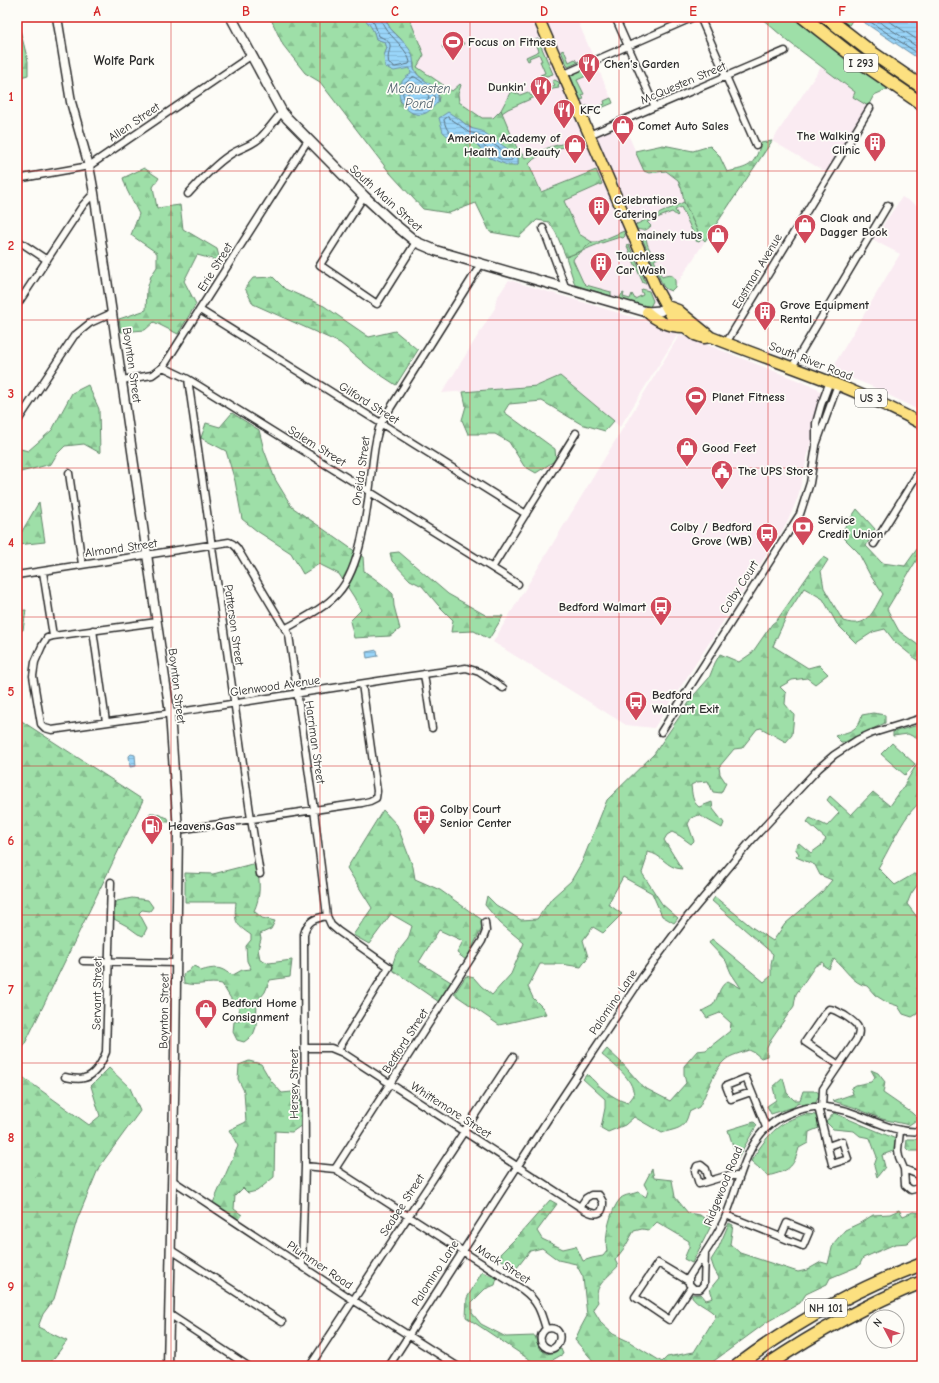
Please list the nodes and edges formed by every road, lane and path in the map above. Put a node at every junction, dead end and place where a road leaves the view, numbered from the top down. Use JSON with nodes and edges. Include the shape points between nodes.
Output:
{"nodes":[{"id":1,"x":57,"y":17,"type":"edge"},
{"id":2,"x":232,"y":17,"type":"edge"},
{"id":3,"x":538,"y":17,"type":"edge"},
{"id":4,"x":615,"y":17,"type":"edge"},
{"id":5,"x":694,"y":17,"type":"edge"},
{"id":6,"x":700,"y":17,"type":"edge"},
{"id":7,"x":803,"y":17,"type":"edge"},
{"id":8,"x":826,"y":17,"type":"edge"},
{"id":9,"x":627,"y":46,"type":"junction"},
{"id":10,"x":785,"y":51,"type":"dead end"},
{"id":11,"x":252,"y":55,"type":"junction"},
{"id":12,"x":562,"y":75,"type":"junction"},
{"id":13,"x":726,"y":76,"type":"junction"},
{"id":14,"x":922,"y":87,"type":"edge"},
{"id":15,"x":922,"y":104,"type":"edge"},
{"id":16,"x":655,"y":107,"type":"junction"},
{"id":17,"x":870,"y":108,"type":"dead end"},
{"id":18,"x":282,"y":112,"type":"junction"},
{"id":19,"x":589,"y":135,"type":"junction"},
{"id":20,"x":308,"y":140,"type":"junction"},
{"id":21,"x":756,"y":145,"type":"dead end"},
{"id":22,"x":88,"y":166,"type":"junction"},
{"id":23,"x":17,"y":176,"type":"edge"},
{"id":24,"x":94,"y":193,"type":"junction"},
{"id":25,"x":188,"y":194,"type":"dead end"},
{"id":26,"x":364,"y":196,"type":"junction"},
{"id":27,"x":888,"y":205,"type":"dead end"},
{"id":28,"x":543,"y":228,"type":"dead end"},
{"id":29,"x":17,"y":240,"type":"edge"},
{"id":30,"x":416,"y":242,"type":"junction"},
{"id":31,"x":46,"y":260,"type":"junction"},
{"id":32,"x":481,"y":264,"type":"junction"},
{"id":33,"x":566,"y":289,"type":"junction"},
{"id":34,"x":17,"y":305,"type":"edge"},
{"id":35,"x":667,"y":306,"type":"junction"},
{"id":36,"x":200,"y":310,"type":"junction"},
{"id":37,"x":647,"y":312,"type":"junction"},
{"id":38,"x":112,"y":313,"type":"junction"},
{"id":39,"x":683,"y":327,"type":"junction"},
{"id":40,"x":711,"y":337,"type":"junction"},
{"id":41,"x":726,"y":343,"type":"junction"},
{"id":42,"x":792,"y":367,"type":"junction"},
{"id":43,"x":163,"y":368,"type":"junction"},
{"id":44,"x":188,"y":379,"type":"junction"},
{"id":45,"x":122,"y":380,"type":"junction"},
{"id":46,"x":834,"y":383,"type":"junction"},
{"id":47,"x":17,"y":422,"type":"edge"},
{"id":48,"x":381,"y":423,"type":"junction"},
{"id":49,"x":922,"y":424,"type":"edge"},
{"id":50,"x":576,"y":433,"type":"dead end"},
{"id":51,"x":816,"y":446,"type":"junction"},
{"id":52,"x":922,"y":467,"type":"edge"},
{"id":53,"x":69,"y":473,"type":"dead end"},
{"id":54,"x":369,"y":492,"type":"junction"},
{"id":55,"x":526,"y":514,"type":"junction"},
{"id":56,"x":229,"y":542,"type":"joint"},
{"id":57,"x":874,"y":544,"type":"dead end"},
{"id":58,"x":211,"y":546,"type":"junction"},
{"id":59,"x":146,"y":555,"type":"junction"},
{"id":60,"x":82,"y":564,"type":"junction"},
{"id":61,"x":492,"y":568,"type":"junction"},
{"id":62,"x":43,"y":572,"type":"junction"},
{"id":63,"x":17,"y":575,"type":"edge"},
{"id":64,"x":518,"y":584,"type":"dead end"},
{"id":65,"x":157,"y":622,"type":"junction"},
{"id":66,"x":285,"y":629,"type":"junction"},
{"id":67,"x":93,"y":630,"type":"junction"},
{"id":68,"x":53,"y":636,"type":"junction"},
{"id":69,"x":424,"y":674,"type":"junction"},
{"id":70,"x":362,"y":684,"type":"junction"},
{"id":71,"x":503,"y":688,"type":"dead end"},
{"id":72,"x":297,"y":694,"type":"junction"},
{"id":73,"x":234,"y":702,"type":"junction"},
{"id":74,"x":170,"y":713,"type":"junction"},
{"id":75,"x":922,"y":718,"type":"edge"},
{"id":76,"x":106,"y":722,"type":"junction"},
{"id":77,"x":432,"y":728,"type":"dead end"},
{"id":78,"x":661,"y":732,"type":"dead end"},
{"id":79,"x":314,"y":810,"type":"junction"},
{"id":80,"x":251,"y":819,"type":"junction"},
{"id":81,"x":178,"y":830,"type":"junction"},
{"id":82,"x":260,"y":874,"type":"dead end"},
{"id":83,"x":111,"y":882,"type":"dead end"},
{"id":84,"x":327,"y":916,"type":"junction"},
{"id":85,"x":485,"y":922,"type":"dead end"},
{"id":86,"x":83,"y":961,"type":"dead end"},
{"id":87,"x":108,"y":962,"type":"junction"},
{"id":88,"x":176,"y":963,"type":"junction"},
{"id":89,"x":305,"y":1048,"type":"junction"},
{"id":90,"x":338,"y":1050,"type":"junction"},
{"id":91,"x":513,"y":1057,"type":"dead end"},
{"id":92,"x":838,"y":1065,"type":"junction"},
{"id":93,"x":65,"y":1077,"type":"dead end"},
{"id":94,"x":391,"y":1084,"type":"junction"},
{"id":95,"x":751,"y":1092,"type":"dead end"},
{"id":96,"x":820,"y":1107,"type":"junction"},
{"id":97,"x":766,"y":1127,"type":"junction"},
{"id":98,"x":900,"y":1131,"type":"junction"},
{"id":99,"x":464,"y":1132,"type":"junction"},
{"id":100,"x":922,"y":1132,"type":"edge"},
{"id":101,"x":828,"y":1146,"type":"dead end"},
{"id":102,"x":305,"y":1166,"type":"junction"},
{"id":103,"x":517,"y":1167,"type":"junction"},
{"id":104,"x":335,"y":1169,"type":"junction"},
{"id":105,"x":904,"y":1169,"type":"dead end"},
{"id":106,"x":740,"y":1176,"type":"junction"},
{"id":107,"x":172,"y":1180,"type":"junction"},
{"id":108,"x":709,"y":1181,"type":"dead end"},
{"id":109,"x":580,"y":1207,"type":"dead end"},
{"id":110,"x":726,"y":1215,"type":"junction"},
{"id":111,"x":408,"y":1216,"type":"junction"},
{"id":112,"x":781,"y":1237,"type":"junction"},
{"id":113,"x":171,"y":1250,"type":"junction"},
{"id":114,"x":463,"y":1251,"type":"junction"},
{"id":115,"x":705,"y":1253,"type":"junction"},
{"id":116,"x":922,"y":1264,"type":"edge"},
{"id":117,"x":302,"y":1266,"type":"junction"},
{"id":118,"x":922,"y":1282,"type":"edge"},
{"id":119,"x":689,"y":1284,"type":"junction"},
{"id":120,"x":353,"y":1300,"type":"junction"},
{"id":121,"x":169,"y":1314,"type":"junction"},
{"id":122,"x":282,"y":1322,"type":"dead end"},
{"id":123,"x":546,"y":1329,"type":"dead end"},
{"id":124,"x":409,"y":1335,"type":"junction"},
{"id":125,"x":168,"y":1366,"type":"edge"},
{"id":126,"x":248,"y":1366,"type":"edge"},
{"id":127,"x":310,"y":1366,"type":"edge"},
{"id":128,"x":389,"y":1366,"type":"edge"},
{"id":129,"x":457,"y":1366,"type":"edge"},
{"id":130,"x":737,"y":1366,"type":"edge"},
{"id":131,"x":766,"y":1366,"type":"edge"}],
"edges":[{"from":1,"to":22,"type":"street","name":"Boynton Street","via":[[71,102]]},
{"from":2,"to":11,"type":"main road","name":"South Main Street"},
{"from":3,"to":12,"type":"main road","number":"US 3"},
{"from":4,"to":9,"type":"street"},
{"from":5,"to":9,"type":"street"},
{"from":6,"to":13,"type":"street"},
{"from":7,"to":15,"type":"highway","number":"I 293"},
{"from":8,"to":14,"type":"highway","number":"I 293"},
{"from":9,"to":12,"type":"street"},
{"from":9,"to":16,"type":"street"},
{"from":10,"to":13,"type":"street","name":"McQuesten Street"},
{"from":11,"to":18,"type":"main road","name":"South Main Street"},
{"from":11,"to":22,"type":"street","name":"Allen Street"},
{"from":12,"to":19,"type":"main road","number":"US 3"},
{"from":13,"to":16,"type":"street","name":"McQuesten Street"},
{"from":13,"to":21,"type":"street"},
{"from":16,"to":19,"type":"street","name":"McQuesten Street"},
{"from":17,"to":41,"type":"street","name":"Eastman Avenue"},
{"from":18,"to":20,"type":"main road","name":"South Main Street"},
{"from":18,"to":25,"type":"street","via":[[262,136],[250,145],[228,155]]},
{"from":19,"to":35,"type":"main road","number":"US 3","via":[[656,288]]},
{"from":20,"to":26,"type":"main road","name":"South Main Street"},
{"from":20,"to":36,"type":"street","name":"Erie Street"},
{"from":22,"to":23,"type":"street","name":"Allen Street"},
{"from":22,"to":24,"type":"street","name":"Boynton Street"},
{"from":24,"to":31,"type":"street"},
{"from":24,"to":38,"type":"street","name":"Boynton Street"},
{"from":26,"to":30,"type":"main road","name":"South Main Street"},
{"from":26,"to":30,"type":"street","via":[[320,265],[377,304]]},
{"from":27,"to":42,"type":"street"},
{"from":28,"to":33,"type":"street"},
{"from":29,"to":31,"type":"street"},
{"from":30,"to":32,"type":"main road","name":"South Main Street"},
{"from":31,"to":34,"type":"street"},
{"from":32,"to":33,"type":"main road","name":"South Main Street"},
{"from":32,"to":48,"type":"street","name":"Oneida Street"},
{"from":33,"to":37,"type":"main road","name":"South Main Street"},
{"from":35,"to":37,"type":"main road","name":"South Main Street","via":[[660,312]]},
{"from":35,"to":39,"type":"main road","name":"South River Road","number":"US 3","via":[[670,315]]},
{"from":35,"to":40,"type":"main road","name":"South River Road","number":"US 3","via":[[678,310]]},
{"from":36,"to":43,"type":"street","name":"Erie Street"},
{"from":36,"to":48,"type":"street","name":"Gilford Street"},
{"from":37,"to":39,"type":"main road","via":[[671,325]]},
{"from":38,"to":45,"type":"street","name":"Boynton Street"},
{"from":38,"to":47,"type":"street","via":[[90,323],[74,336]]},
{"from":39,"to":40,"type":"main road","name":"South River Road","number":"US 3","via":[[695,335]]},
{"from":40,"to":41,"type":"main road","name":"South River Road","number":"US 3"},
{"from":41,"to":42,"type":"main road","name":"South River Road","number":"US 3"},
{"from":42,"to":46,"type":"main road","name":"South River Road","number":"US 3"},
{"from":43,"to":44,"type":"street","name":"Salem Street"},
{"from":43,"to":45,"type":"street","via":[[152,375]]},
{"from":44,"to":54,"type":"street","name":"Salem Street"},
{"from":44,"to":58,"type":"street","name":"Patterson Street"},
{"from":45,"to":59,"type":"street","name":"Boynton Street"},
{"from":46,"to":49,"type":"main road","name":"South River Road","number":"US 3","via":[[868,396]]},
{"from":46,"to":51,"type":"street","name":"Colby Court"},
{"from":46,"to":51,"type":"street","name":"Colby Court","via":[[820,405],[816,423]]},
{"from":48,"to":54,"type":"street","name":"Oneida Street","via":[[376,438]]},
{"from":48,"to":55,"type":"street","name":"Gilford Street"},
{"from":50,"to":55,"type":"street"},
{"from":51,"to":78,"type":"street","name":"Colby Court","via":[[810,483],[800,514]]},
{"from":52,"to":57,"type":"street"},
{"from":53,"to":60,"type":"street"},
{"from":54,"to":61,"type":"street","name":"Salem Street"},
{"from":54,"to":66,"type":"street","name":"Oneida Street","via":[[359,549],[343,587],[328,602]]},
{"from":55,"to":61,"type":"street"},
{"from":56,"to":58,"type":"street","name":"Almond Street"},
{"from":56,"to":66,"type":"street","name":"Harriman Street","via":[[237,548]]},
{"from":58,"to":59,"type":"street","name":"Almond Street"},
{"from":58,"to":73,"type":"street","name":"Patterson Street"},
{"from":59,"to":60,"type":"street","name":"Almond Street"},
{"from":59,"to":65,"type":"street","name":"Boynton Street"},
{"from":60,"to":62,"type":"street","name":"Almond Street"},
{"from":61,"to":64,"type":"street","name":"Salem Street"},
{"from":62,"to":63,"type":"street","name":"Almond Street"},
{"from":62,"to":68,"type":"street"},
{"from":65,"to":67,"type":"street"},
{"from":65,"to":74,"type":"street","name":"Boynton Street"},
{"from":66,"to":72,"type":"street","name":"Harriman Street"},
{"from":67,"to":68,"type":"street"},
{"from":67,"to":76,"type":"street"},
{"from":68,"to":76,"type":"street","name":"Glenwood Avenue","via":[[47,638],[42,646],[35,662],[33,676],[41,724],[52,730]]},
{"from":69,"to":70,"type":"street","name":"Glenwood Avenue"},
{"from":69,"to":71,"type":"street","name":"Glenwood Avenue","via":[[472,669]]},
{"from":69,"to":77,"type":"street"},
{"from":70,"to":72,"type":"street","name":"Glenwood Avenue"},
{"from":70,"to":79,"type":"street","via":[[376,798],[362,803]]},
{"from":72,"to":73,"type":"street","name":"Glenwood Avenue"},
{"from":72,"to":79,"type":"street","name":"Harriman Street"},
{"from":73,"to":74,"type":"street","name":"Glenwood Avenue"},
{"from":73,"to":80,"type":"street","name":"Patterson Street"},
{"from":74,"to":76,"type":"street","name":"Glenwood Avenue"},
{"from":74,"to":81,"type":"street","name":"Boynton Street"},
{"from":75,"to":103,"type":"street","name":"Palomino Lane","via":[[870,734],[834,755],[750,842],[663,948]]},
{"from":79,"to":80,"type":"street"},
{"from":79,"to":84,"type":"street","name":"Harriman Street"},
{"from":80,"to":81,"type":"street"},
{"from":80,"to":82,"type":"street","name":"Patterson Street"},
{"from":81,"to":88,"type":"street","name":"Boynton Street"},
{"from":83,"to":87,"type":"street","name":"Servant Street"},
{"from":84,"to":89,"type":"street","name":"Hersey Street","via":[[311,922],[304,934]]},
{"from":84,"to":90,"type":"street","via":[[338,932],[389,967]]},
{"from":85,"to":94,"type":"street","name":"Bedford Street","via":[[486,932],[482,941]]},
{"from":86,"to":87,"type":"street"},
{"from":87,"to":88,"type":"street"},
{"from":87,"to":93,"type":"street","name":"Servant Street","via":[[106,1052],[96,1070],[85,1078]]},
{"from":88,"to":107,"type":"street","name":"Boynton Street"},
{"from":89,"to":90,"type":"street","name":"Whittemore Street"},
{"from":89,"to":102,"type":"street","name":"Hersey Street"},
{"from":90,"to":94,"type":"street","name":"Whittemore Street"},
{"from":91,"to":99,"type":"street","name":"Seabee Street"},
{"from":92,"to":92,"type":"street","via":[[859,1031],[852,1020],[829,1009],[804,1042]]},
{"from":92,"to":96,"type":"street","via":[[823,1089]]},
{"from":94,"to":99,"type":"street","name":"Whittemore Street"},
{"from":94,"to":104,"type":"street","name":"Bedford Street"},
{"from":95,"to":97,"type":"street"},
{"from":96,"to":97,"type":"street","name":"Ridgewood Road","via":[[789,1114]]},
{"from":96,"to":98,"type":"street","name":"Ridgewood Road","via":[[846,1110]]},
{"from":96,"to":101,"type":"street"},
{"from":97,"to":106,"type":"street","name":"Ridgewood Road","via":[[749,1150]]},
{"from":98,"to":100,"type":"street","name":"Ridgewood Road"},
{"from":98,"to":105,"type":"street","via":[[898,1150]]},
{"from":99,"to":103,"type":"street","name":"Whittemore Street"},
{"from":99,"to":111,"type":"street","name":"Seabee Street"},
{"from":102,"to":104,"type":"street","name":"Mack Street"},
{"from":102,"to":117,"type":"street","name":"Hersey Street"},
{"from":103,"to":109,"type":"street","name":"Whittemore Street"},
{"from":103,"to":114,"type":"street","name":"Palomino Lane"},
{"from":104,"to":111,"type":"street","name":"Mack Street"},
{"from":106,"to":108,"type":"street","via":[[726,1176]]},
{"from":106,"to":110,"type":"street","name":"Ridgewood Road"},
{"from":107,"to":113,"type":"street","name":"Boynton Street"},
{"from":107,"to":117,"type":"street","name":"Plummer Road"},
{"from":110,"to":112,"type":"street"},
{"from":110,"to":115,"type":"street","name":"Ridgewood Road"},
{"from":111,"to":114,"type":"street","name":"Mack Street"},
{"from":111,"to":120,"type":"street","name":"Seabee Street"},
{"from":112,"to":112,"type":"street","via":[[803,1246],[808,1232],[787,1223]]},
{"from":113,"to":121,"type":"street","name":"Boynton Street"},
{"from":113,"to":122,"type":"street"},
{"from":114,"to":123,"type":"street","name":"Mack Street","via":[[529,1294],[538,1304]]},
{"from":114,"to":124,"type":"street","name":"Palomino Lane"},
{"from":115,"to":119,"type":"street","name":"Ridgewood Road","via":[[689,1278]]},
{"from":115,"to":119,"type":"street","name":"Ridgewood Road","via":[[704,1284],[698,1289]]},
{"from":116,"to":130,"type":"highway","number":"NH 101","via":[[822,1310]]},
{"from":117,"to":120,"type":"street","name":"Plummer Road"},
{"from":118,"to":131,"type":"highway","number":"NH 101","via":[[845,1318]]},
{"from":119,"to":119,"type":"street","via":[[658,1263],[635,1298],[670,1320]]},
{"from":120,"to":124,"type":"street","name":"Plummer Road"},
{"from":120,"to":127,"type":"street","name":"Seabee Street"},
{"from":121,"to":125,"type":"street","name":"Boynton Street"},
{"from":121,"to":126,"type":"street"},
{"from":124,"to":128,"type":"street","name":"Palomino Lane"},
{"from":124,"to":129,"type":"street","name":"Plummer Road"}]}
